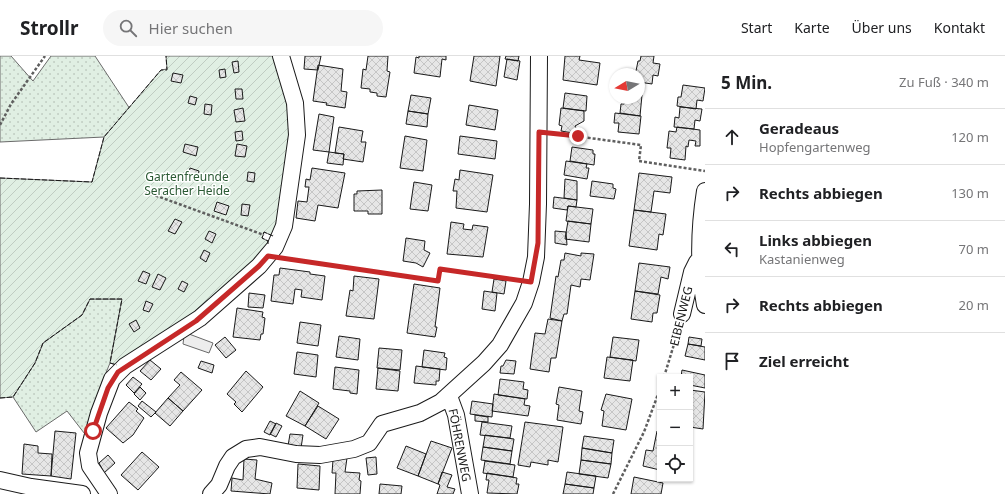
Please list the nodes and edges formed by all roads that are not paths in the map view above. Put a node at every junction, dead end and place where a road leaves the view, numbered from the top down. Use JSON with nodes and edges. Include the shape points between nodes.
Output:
{"nodes":[{"id":1,"x":281,"y":56,"type":"edge"},
{"id":2,"x":539,"y":56,"type":"edge"},
{"id":3,"x":705,"y":191,"type":"edge"},
{"id":4,"x":700,"y":256,"type":"junction"},
{"id":5,"x":705,"y":305,"type":"edge"},
{"id":6,"x":682,"y":314,"type":"road end"},
{"id":7,"x":449,"y":396,"type":"junction"},
{"id":8,"x":0,"y":480,"type":"edge"},
{"id":9,"x":82,"y":494,"type":"edge"},
{"id":10,"x":109,"y":494,"type":"edge"},
{"id":11,"x":211,"y":494,"type":"edge"},
{"id":12,"x":470,"y":494,"type":"edge"}],
"edges":[{"from":1,"to":10,"type":"street","via":[[295,103],[297,135],[286,219],[277,242],[259,266],[200,318],[115,375],[99,413],[88,453],[90,466]]},
{"from":2,"to":7,"type":"street","via":[[538,243],[531,282],[518,314],[500,344]]},
{"from":3,"to":4,"type":"street","via":[[700,227]]},
{"from":4,"to":5,"type":"street"},
{"from":4,"to":6,"type":"street","name":"EIBENWEG","via":[[692,272]]},
{"from":7,"to":11,"type":"street","via":[[427,410],[382,424],[369,443],[354,449],[333,453],[301,454],[260,447],[246,449],[233,457],[219,485]]},
{"from":7,"to":12,"type":"street","name":"FÖHRENWEG","via":[[456,415]]},
{"from":8,"to":9,"type":"street"}]}
